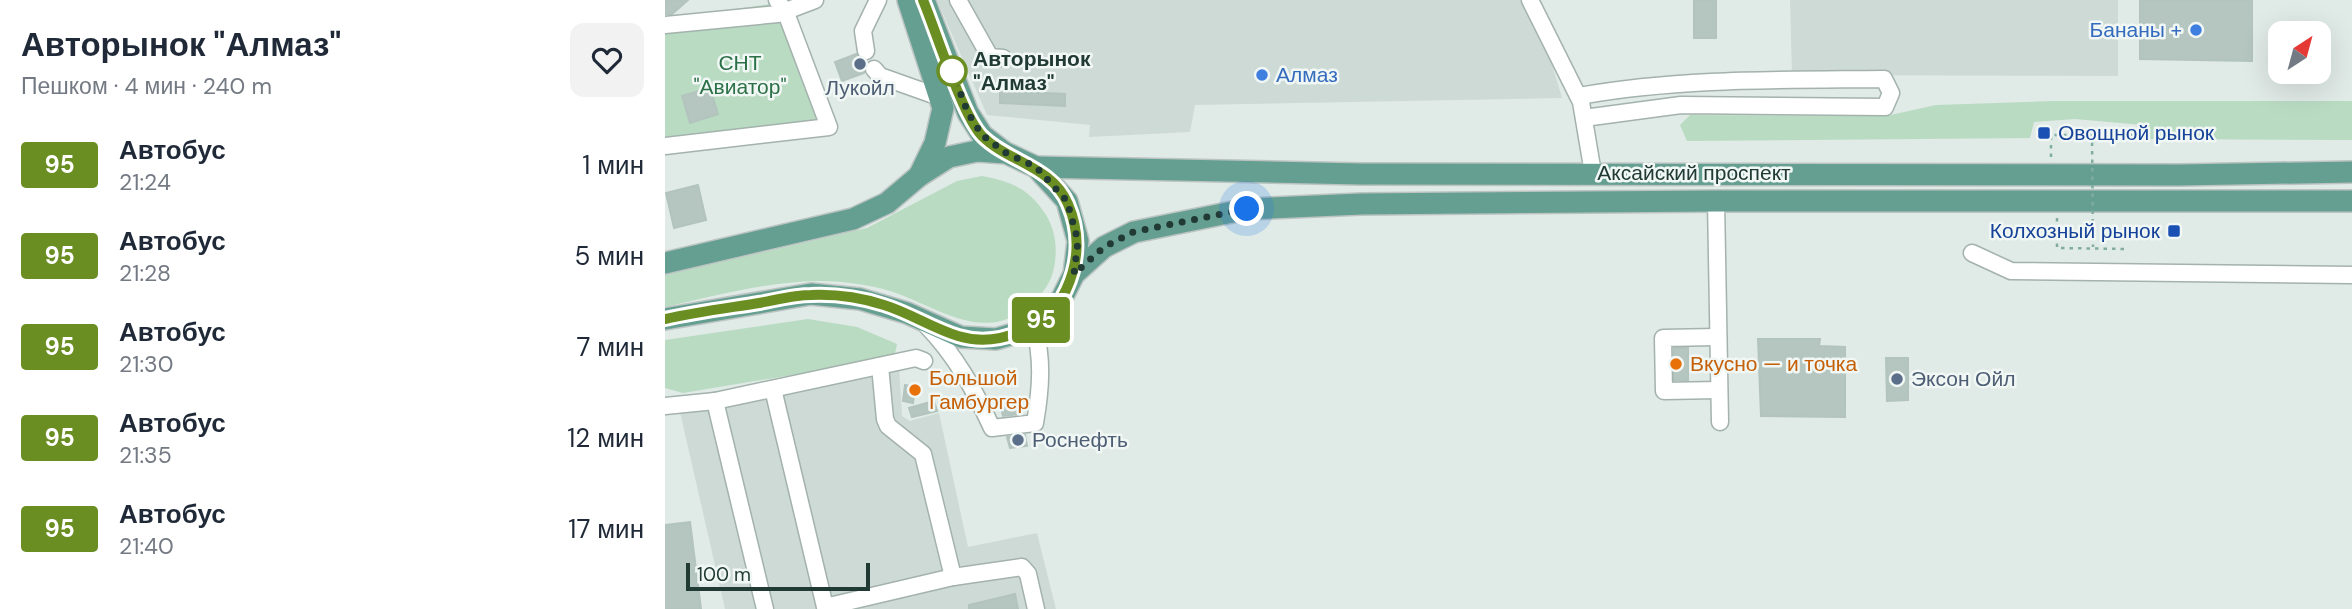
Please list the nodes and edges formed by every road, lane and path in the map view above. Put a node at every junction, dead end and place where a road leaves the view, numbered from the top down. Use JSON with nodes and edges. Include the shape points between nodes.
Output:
{"nodes":[{"id":1,"x":815,"y":0,"type":"edge"},
{"id":2,"x":878,"y":0,"type":"edge"},
{"id":3,"x":908,"y":0,"type":"edge"},
{"id":4,"x":923,"y":0,"type":"edge"},
{"id":5,"x":958,"y":0,"type":"edge"},
{"id":6,"x":1530,"y":0,"type":"edge"},
{"id":7,"x":782,"y":6,"type":"edge"},
{"id":8,"x":665,"y":25,"type":"edge"},
{"id":9,"x":866,"y":51,"type":"dead end"},
{"id":10,"x":1003,"y":58,"type":"dead end"},
{"id":11,"x":874,"y":69,"type":"dead end"},
{"id":12,"x":1579,"y":96,"type":"junction"},
{"id":13,"x":942,"y":98,"type":"junction"},
{"id":14,"x":1584,"y":118,"type":"junction"},
{"id":15,"x":2092,"y":134,"type":"junction"},
{"id":16,"x":2137,"y":135,"type":"dead end"},
{"id":17,"x":665,"y":146,"type":"edge"},
{"id":18,"x":1006,"y":153,"type":"junction"},
{"id":19,"x":1036,"y":167,"type":"junction"},
{"id":20,"x":2352,"y":172,"type":"edge"},
{"id":21,"x":1593,"y":173,"type":"junction"},
{"id":22,"x":2051,"y":174,"type":"junction"},
{"id":23,"x":919,"y":176,"type":"junction"},
{"id":24,"x":1716,"y":201,"type":"junction"},
{"id":25,"x":2352,"y":201,"type":"edge"},
{"id":26,"x":2057,"y":202,"type":"junction"},
{"id":27,"x":2093,"y":247,"type":"junction"},
{"id":28,"x":2126,"y":248,"type":"dead end"},
{"id":29,"x":1972,"y":253,"type":"dead end"},
{"id":30,"x":666,"y":264,"type":"edge"},
{"id":31,"x":1074,"y":274,"type":"junction"},
{"id":32,"x":2352,"y":275,"type":"edge"},
{"id":33,"x":670,"y":313,"type":"edge"},
{"id":34,"x":925,"y":324,"type":"junction"},
{"id":35,"x":1034,"y":325,"type":"junction"},
{"id":36,"x":1717,"y":337,"type":"junction"},
{"id":37,"x":924,"y":361,"type":"dead end"},
{"id":38,"x":880,"y":366,"type":"junction"},
{"id":39,"x":773,"y":388,"type":"junction"},
{"id":40,"x":1719,"y":390,"type":"junction"},
{"id":41,"x":715,"y":401,"type":"junction"},
{"id":42,"x":670,"y":402,"type":"edge"},
{"id":43,"x":1720,"y":422,"type":"dead end"},
{"id":44,"x":953,"y":577,"type":"junction"},
{"id":45,"x":765,"y":609,"type":"edge"},
{"id":46,"x":1037,"y":609,"type":"edge"}],
"edges":[{"from":1,"to":7,"type":"street"},
{"from":2,"to":9,"type":"street","via":[[863,31]]},
{"from":3,"to":13,"type":"main road"},
{"from":4,"to":18,"type":"main road","via":[[968,113],[982,135]]},
{"from":5,"to":10,"type":"street","via":[[990,57]]},
{"from":6,"to":12,"type":"street"},
{"from":7,"to":8,"type":"street"},
{"from":7,"to":17,"type":"street","via":[[829,127]]},
{"from":11,"to":13,"type":"street","via":[[880,76]]},
{"from":12,"to":14,"type":"street"},
{"from":12,"to":14,"type":"street","via":[[1638,85],[1691,82],[1884,79],[1891,93],[1885,107],[1681,105]]},
{"from":13,"to":23,"type":"main road","via":[[935,143]]},
{"from":14,"to":21,"type":"street"},
{"from":15,"to":16,"type":"path"},
{"from":15,"to":22,"type":"path","via":[[2051,135]]},
{"from":15,"to":27,"type":"path","bridge":true},
{"from":18,"to":19,"type":"main road"},
{"from":18,"to":23,"type":"main road","via":[[977,151],[949,157]]},
{"from":19,"to":21,"type":"main road","name":"Аксайский проспект","via":[[1360,174]]},
{"from":19,"to":31,"type":"main road","via":[[1067,201],[1078,241]]},
{"from":20,"to":22,"type":"main road","name":"Аксайский проспект"},
{"from":21,"to":22,"type":"main road","name":"Аксайский проспект"},
{"from":23,"to":30,"type":"main road","via":[[887,204],[853,219]]},
{"from":24,"to":26,"type":"main road","name":"Аксайский проспект"},
{"from":24,"to":31,"type":"main road","name":"Аксайский проспект","via":[[1247,209],[1133,232],[1104,247]]},
{"from":24,"to":36,"type":"street"},
{"from":25,"to":26,"type":"main road","name":"Аксайский проспект"},
{"from":26,"to":27,"type":"path","via":[[2057,248]]},
{"from":27,"to":28,"type":"path"},
{"from":29,"to":32,"type":"street","via":[[2011,271]]},
{"from":31,"to":35,"type":"main road","via":[[1062,298]]},
{"from":33,"to":34,"type":"main road","via":[[811,295],[872,302]]},
{"from":34,"to":35,"type":"main road","via":[[961,337],[996,339]]},
{"from":34,"to":35,"type":"street","via":[[969,378],[992,428],[1035,423],[1041,352]]},
{"from":36,"to":40,"type":"street"},
{"from":36,"to":40,"type":"street","via":[[1663,338],[1664,391]]},
{"from":37,"to":38,"type":"street","via":[[916,358]]},
{"from":38,"to":39,"type":"street"},
{"from":38,"to":44,"type":"street","via":[[885,419],[923,454]]},
{"from":39,"to":41,"type":"street"},
{"from":39,"to":44,"type":"street","via":[[825,607]]},
{"from":40,"to":43,"type":"street"},
{"from":41,"to":42,"type":"street"},
{"from":41,"to":45,"type":"street"},
{"from":44,"to":46,"type":"street","via":[[1023,567]]}]}
